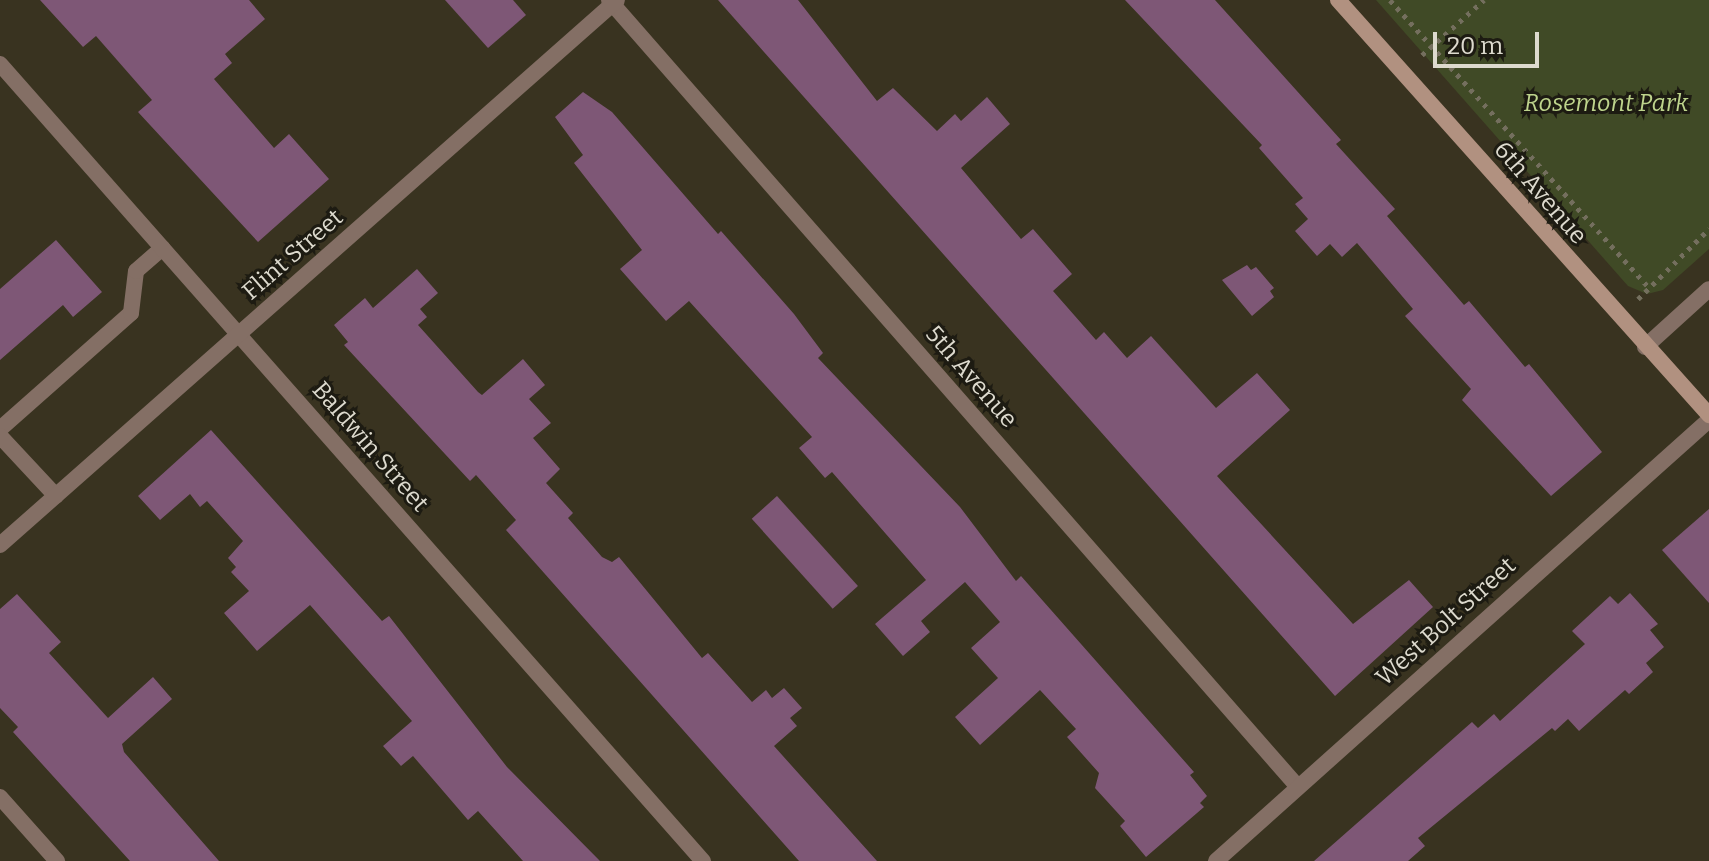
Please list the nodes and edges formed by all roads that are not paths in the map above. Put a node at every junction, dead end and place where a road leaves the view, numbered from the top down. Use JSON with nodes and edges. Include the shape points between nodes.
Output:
{"nodes":[{"id":1,"x":1338,"y":0,"type":"edge"},
{"id":2,"x":613,"y":1,"type":"edge"},
{"id":3,"x":0,"y":64,"type":"edge"},
{"id":4,"x":162,"y":248,"type":"junction"},
{"id":5,"x":1709,"y":289,"type":"edge"},
{"id":6,"x":238,"y":335,"type":"junction"},
{"id":7,"x":1645,"y":347,"type":"junction"},
{"id":8,"x":1709,"y":417,"type":"edge"},
{"id":9,"x":0,"y":429,"type":"edge"},
{"id":10,"x":0,"y":436,"type":"edge"},
{"id":11,"x":56,"y":496,"type":"junction"},
{"id":12,"x":0,"y":545,"type":"edge"},
{"id":13,"x":1298,"y":787,"type":"junction"},
{"id":14,"x":0,"y":797,"type":"edge"},
{"id":15,"x":57,"y":861,"type":"edge"},
{"id":16,"x":703,"y":861,"type":"edge"},
{"id":17,"x":1216,"y":861,"type":"edge"}],
"edges":[{"from":1,"to":7,"type":"street","name":"6th Avenue"},
{"from":2,"to":6,"type":"street","name":"Flint Street"},
{"from":2,"to":13,"type":"street","name":"5th Avenue"},
{"from":3,"to":4,"type":"street","name":"Baldwin Street"},
{"from":4,"to":6,"type":"street","name":"Baldwin Street"},
{"from":4,"to":9,"type":"street","via":[[136,271],[131,313]]},
{"from":5,"to":7,"type":"street"},
{"from":6,"to":11,"type":"street","name":"Flint Street"},
{"from":6,"to":16,"type":"street","name":"Baldwin Street"},
{"from":7,"to":8,"type":"street","name":"6th Avenue"},
{"from":8,"to":13,"type":"street","name":"West Bolt Street"},
{"from":10,"to":11,"type":"street"},
{"from":11,"to":12,"type":"street","name":"Flint Street"},
{"from":13,"to":17,"type":"street","name":"West Bolt Street"},
{"from":14,"to":15,"type":"street"}]}
